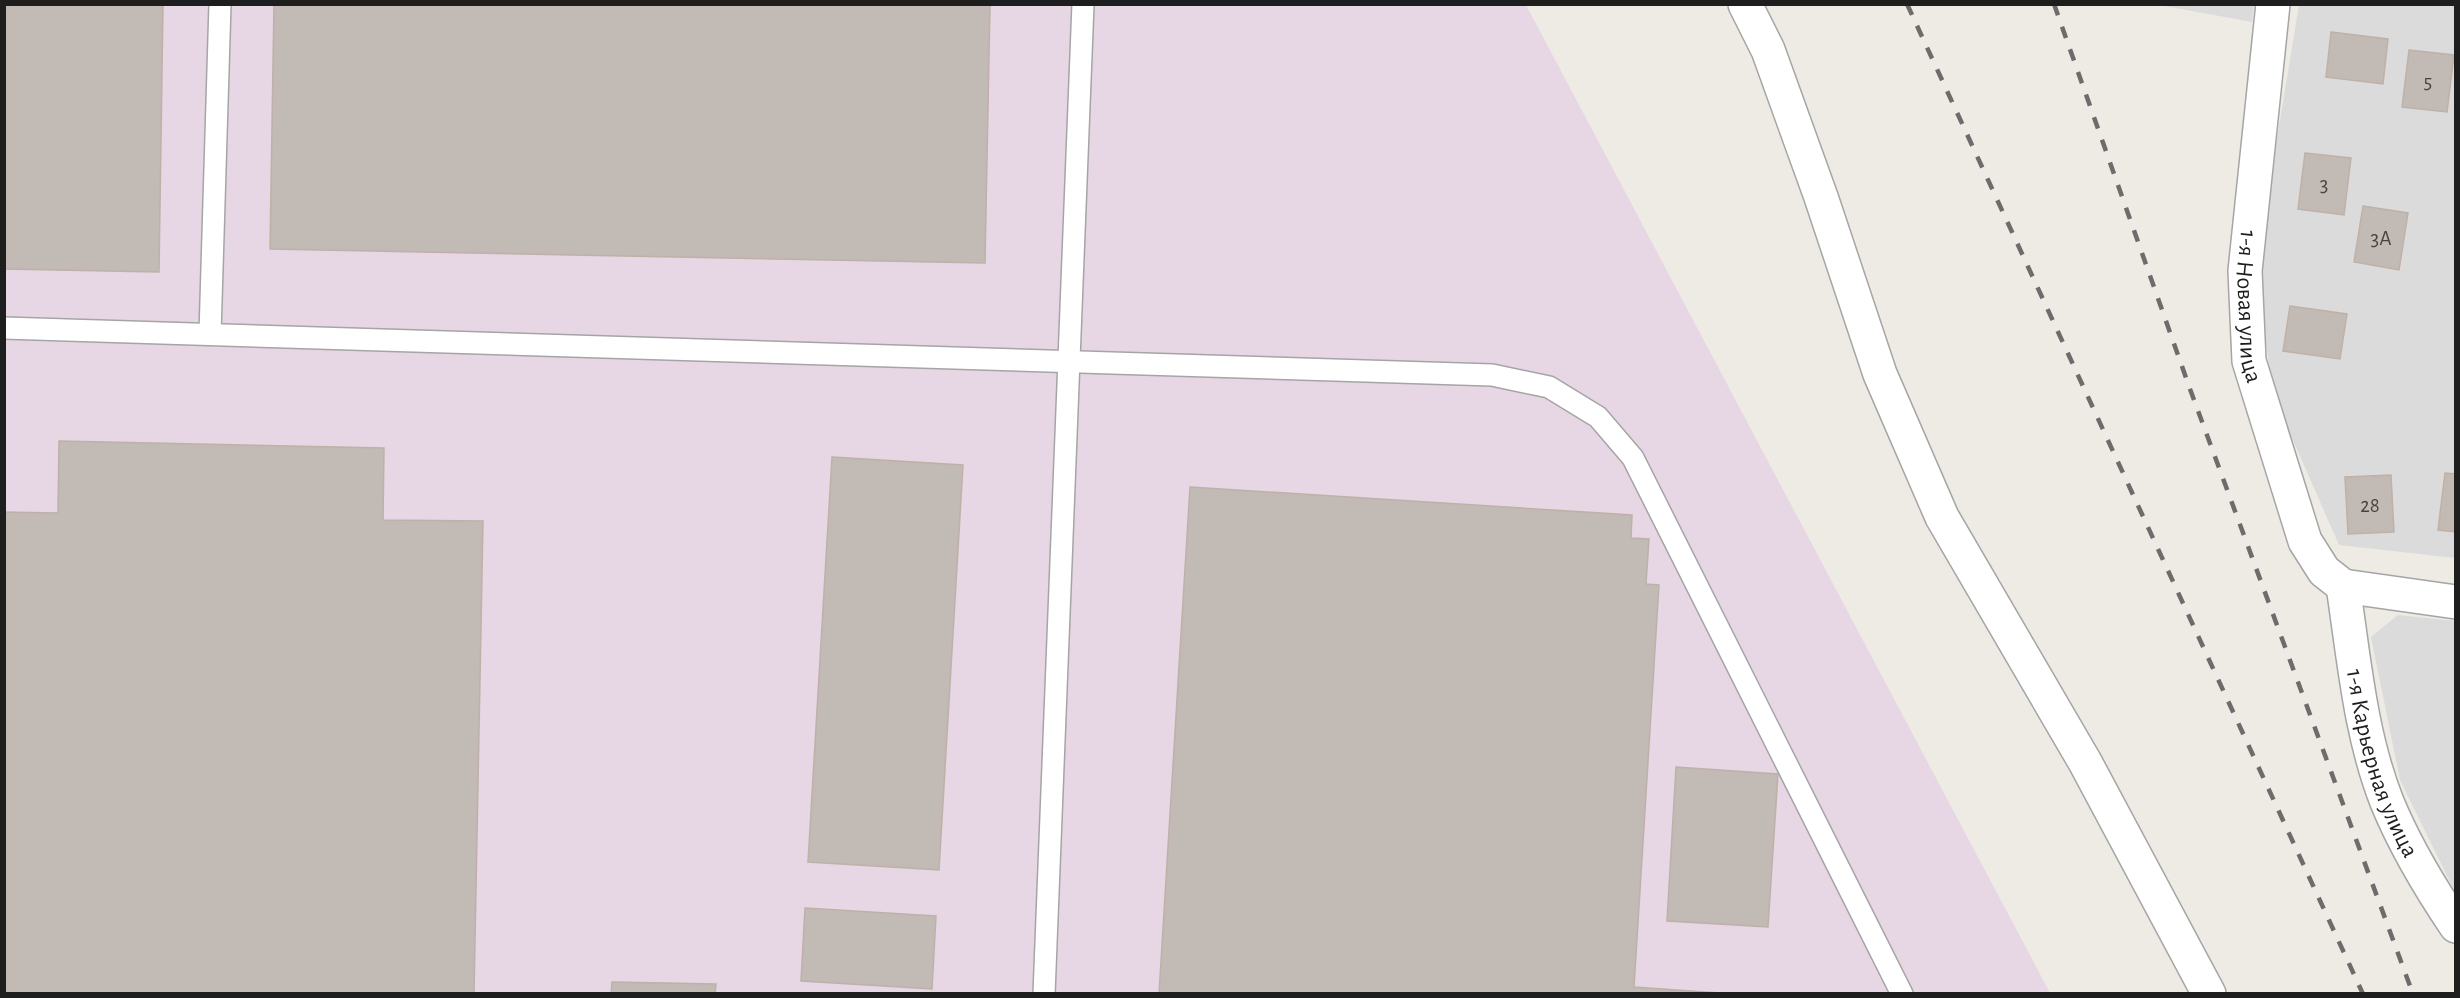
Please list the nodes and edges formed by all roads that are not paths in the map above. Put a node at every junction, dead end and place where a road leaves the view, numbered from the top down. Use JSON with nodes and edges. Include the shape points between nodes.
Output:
{"nodes":[{"id":1,"x":219,"y":4,"type":"edge"},
{"id":2,"x":1083,"y":4,"type":"edge"},
{"id":3,"x":1745,"y":4,"type":"edge"},
{"id":4,"x":2273,"y":4,"type":"edge"},
{"id":5,"x":4,"y":328,"type":"edge"},
{"id":6,"x":210,"y":334,"type":"junction"},
{"id":7,"x":1068,"y":362,"type":"junction"},
{"id":8,"x":2343,"y":586,"type":"junction"},
{"id":9,"x":2456,"y":602,"type":"edge"},
{"id":10,"x":2454,"y":920,"type":"edge"},
{"id":11,"x":1044,"y":993,"type":"edge"},
{"id":12,"x":1902,"y":993,"type":"edge"},
{"id":13,"x":2209,"y":993,"type":"edge"}],
"edges":[{"from":1,"to":6,"type":"lane"},
{"from":2,"to":7,"type":"lane"},
{"from":3,"to":13,"type":"street","via":[[1768,51],[1821,196],[1880,374],[1942,517],[2085,762]]},
{"from":4,"to":8,"type":"street","name":"1-я Новая улица","via":[[2245,271],[2249,361],[2305,541],[2324,571]]},
{"from":5,"to":6,"type":"lane"},
{"from":6,"to":7,"type":"lane"},
{"from":7,"to":11,"type":"lane"},
{"from":7,"to":12,"type":"lane","via":[[1492,375],[1549,387],[1598,417],[1633,458]]},
{"from":8,"to":9,"type":"street"},
{"from":8,"to":10,"type":"street","name":"1-я Карьерная улица","via":[[2367,734],[2387,800],[2417,866]]}]}
